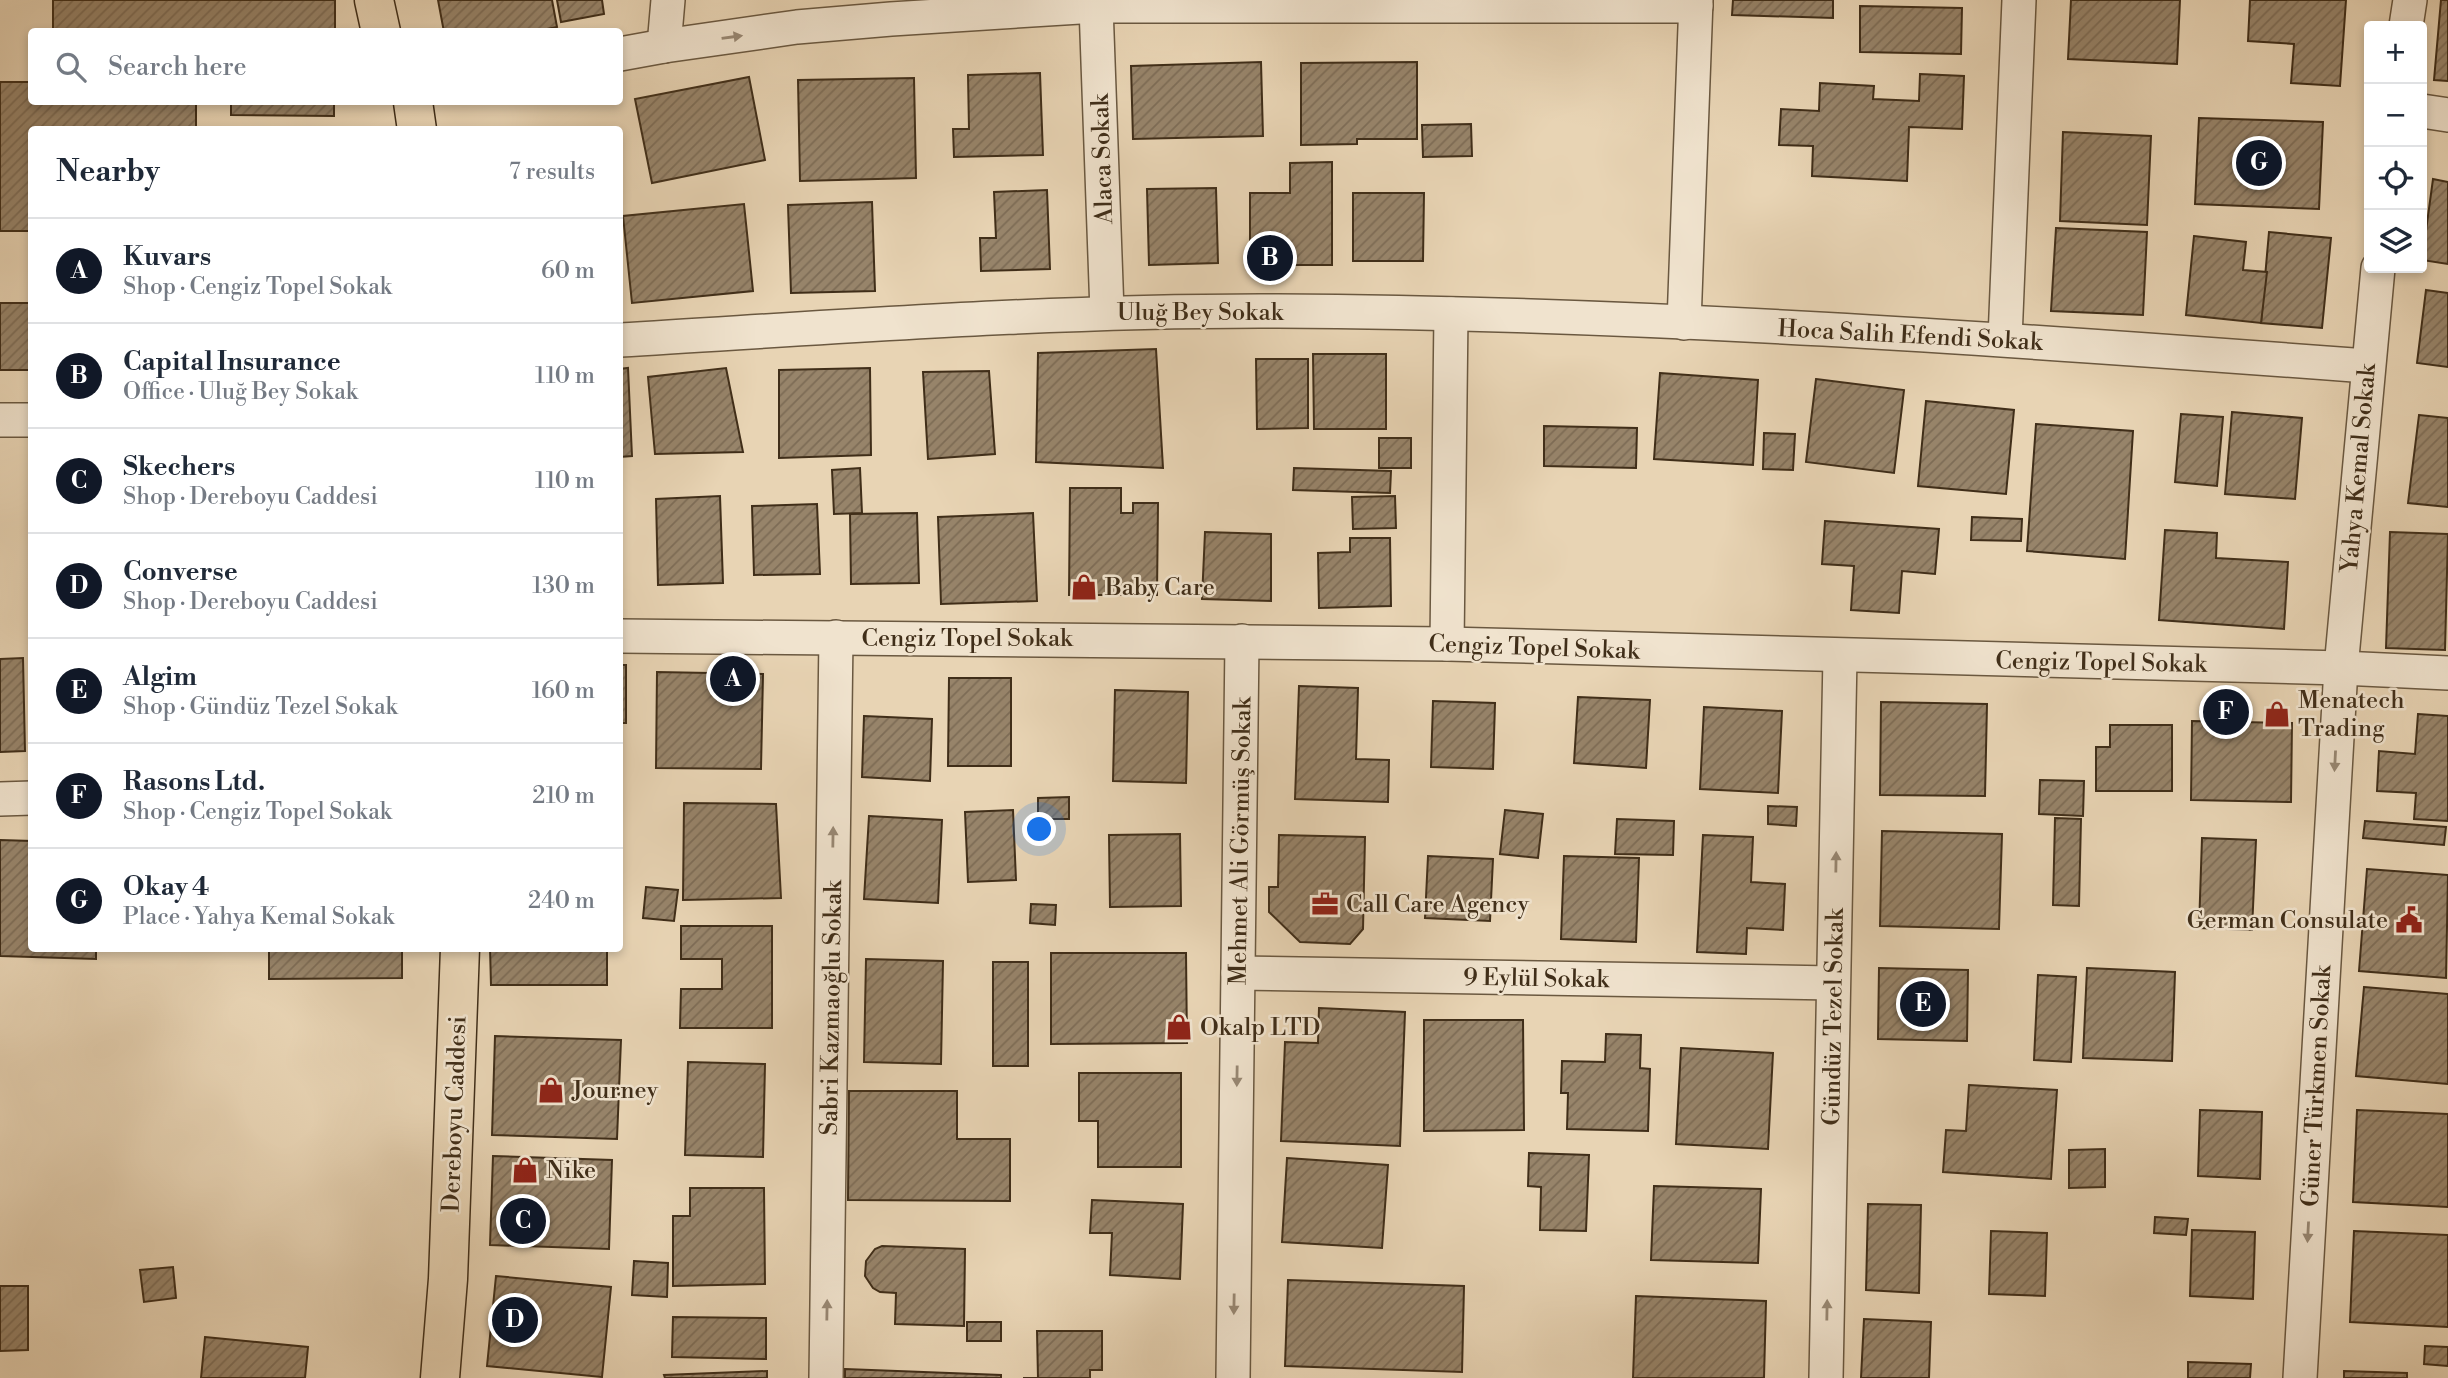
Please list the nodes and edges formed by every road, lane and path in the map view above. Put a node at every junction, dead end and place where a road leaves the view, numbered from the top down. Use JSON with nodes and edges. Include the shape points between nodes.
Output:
{"nodes":[{"id":1,"x":668,"y":0,"type":"edge"},
{"id":2,"x":2019,"y":0,"type":"edge"},
{"id":3,"x":2410,"y":0,"type":"edge"},
{"id":4,"x":1696,"y":3,"type":"edge"},
{"id":5,"x":1096,"y":6,"type":"junction"},
{"id":6,"x":2407,"y":21,"type":"edge"},
{"id":7,"x":664,"y":46,"type":"junction"},
{"id":8,"x":623,"y":53,"type":"edge"},
{"id":9,"x":393,"y":105,"type":"edge"},
{"id":10,"x":413,"y":105,"type":"edge"},
{"id":11,"x":2427,"y":112,"type":"edge"},
{"id":12,"x":2448,"y":115,"type":"edge"},
{"id":13,"x":396,"y":126,"type":"edge"},
{"id":14,"x":416,"y":126,"type":"edge"},
{"id":15,"x":2377,"y":273,"type":"edge"},
{"id":16,"x":1107,"y":312,"type":"junction"},
{"id":17,"x":1451,"y":314,"type":"junction"},
{"id":18,"x":1684,"y":323,"type":"junction"},
{"id":19,"x":2005,"y":339,"type":"junction"},
{"id":20,"x":623,"y":340,"type":"edge"},
{"id":21,"x":2367,"y":366,"type":"junction"},
{"id":22,"x":0,"y":420,"type":"edge"},
{"id":23,"x":28,"y":420,"type":"edge"},
{"id":24,"x":623,"y":636,"type":"edge"},
{"id":25,"x":836,"y":638,"type":"junction"},
{"id":26,"x":1242,"y":641,"type":"junction"},
{"id":27,"x":1447,"y":644,"type":"junction"},
{"id":28,"x":1840,"y":656,"type":"junction"},
{"id":29,"x":2341,"y":668,"type":"junction"},
{"id":30,"x":2448,"y":673,"type":"edge"},
{"id":31,"x":28,"y":798,"type":"edge"},
{"id":32,"x":0,"y":799,"type":"edge"},
{"id":33,"x":460,"y":952,"type":"edge"},
{"id":34,"x":1238,"y":973,"type":"junction"},
{"id":35,"x":1833,"y":984,"type":"junction"},
{"id":36,"x":448,"y":1279,"type":"junction"},
{"id":37,"x":427,"y":1378,"type":"edge"},
{"id":38,"x":440,"y":1378,"type":"edge"},
{"id":39,"x":826,"y":1378,"type":"edge"},
{"id":40,"x":1233,"y":1378,"type":"edge"},
{"id":41,"x":1826,"y":1378,"type":"edge"},
{"id":42,"x":2300,"y":1378,"type":"edge"}],
"edges":[{"from":1,"to":7,"type":"street"},
{"from":2,"to":19,"type":"street"},
{"from":3,"to":6,"type":"street"},
{"from":4,"to":5,"type":"street"},
{"from":4,"to":18,"type":"street"},
{"from":7,"to":5,"type":"street","one_way":true,"via":[[797,27]]},
{"from":5,"to":16,"type":"street","name":"Alaca Sokak"},
{"from":7,"to":8,"type":"street"},
{"from":9,"to":13,"type":"main road"},
{"from":10,"to":14,"type":"main road"},
{"from":11,"to":12,"type":"street"},
{"from":15,"to":21,"type":"street","name":"Yahya Kemal Sokak"},
{"from":16,"to":17,"type":"street","name":"Uluğ Bey Sokak"},
{"from":16,"to":20,"type":"street","name":"Uluğ Bey Sokak"},
{"from":17,"to":18,"type":"street","name":"Hoca Salih Efendi Sokak"},
{"from":17,"to":27,"type":"street"},
{"from":18,"to":19,"type":"street","name":"Hoca Salih Efendi Sokak"},
{"from":19,"to":21,"type":"street","name":"Hoca Salih Efendi Sokak"},
{"from":21,"to":29,"type":"street","name":"Yahya Kemal Sokak"},
{"from":22,"to":23,"type":"street"},
{"from":24,"to":25,"type":"street","name":"Cengiz Topel Sokak"},
{"from":25,"to":26,"type":"street","name":"Cengiz Topel Sokak"},
{"from":39,"to":25,"type":"street","name":"Sabri Kazmaoğlu Sokak","one_way":true},
{"from":26,"to":27,"type":"street","name":"Cengiz Topel Sokak"},
{"from":26,"to":34,"type":"street","name":"Mehmet Ali Görmüş Sokak"},
{"from":27,"to":28,"type":"street","name":"Cengiz Topel Sokak"},
{"from":28,"to":29,"type":"street","name":"Cengiz Topel Sokak"},
{"from":35,"to":28,"type":"street","name":"Gündüz Tezel Sokak","one_way":true},
{"from":29,"to":30,"type":"street","name":"Cengiz Topel Sokak"},
{"from":29,"to":42,"type":"street","name":"Güner Türkmen Sokak","one_way":true},
{"from":31,"to":32,"type":"street"},
{"from":33,"to":36,"type":"main road","name":"Dereboyu Caddesi"},
{"from":34,"to":35,"type":"street","name":"9 Eylül Sokak"},
{"from":34,"to":40,"type":"street","name":"Mehmet Ali Görmüş Sokak","one_way":true},
{"from":41,"to":35,"type":"street","name":"Gündüz Tezel Sokak","one_way":true},
{"from":36,"to":37,"type":"main road","name":"Dereboyu Caddesi"},
{"from":36,"to":38,"type":"main road","name":"Dereboyu Caddesi"}]}
